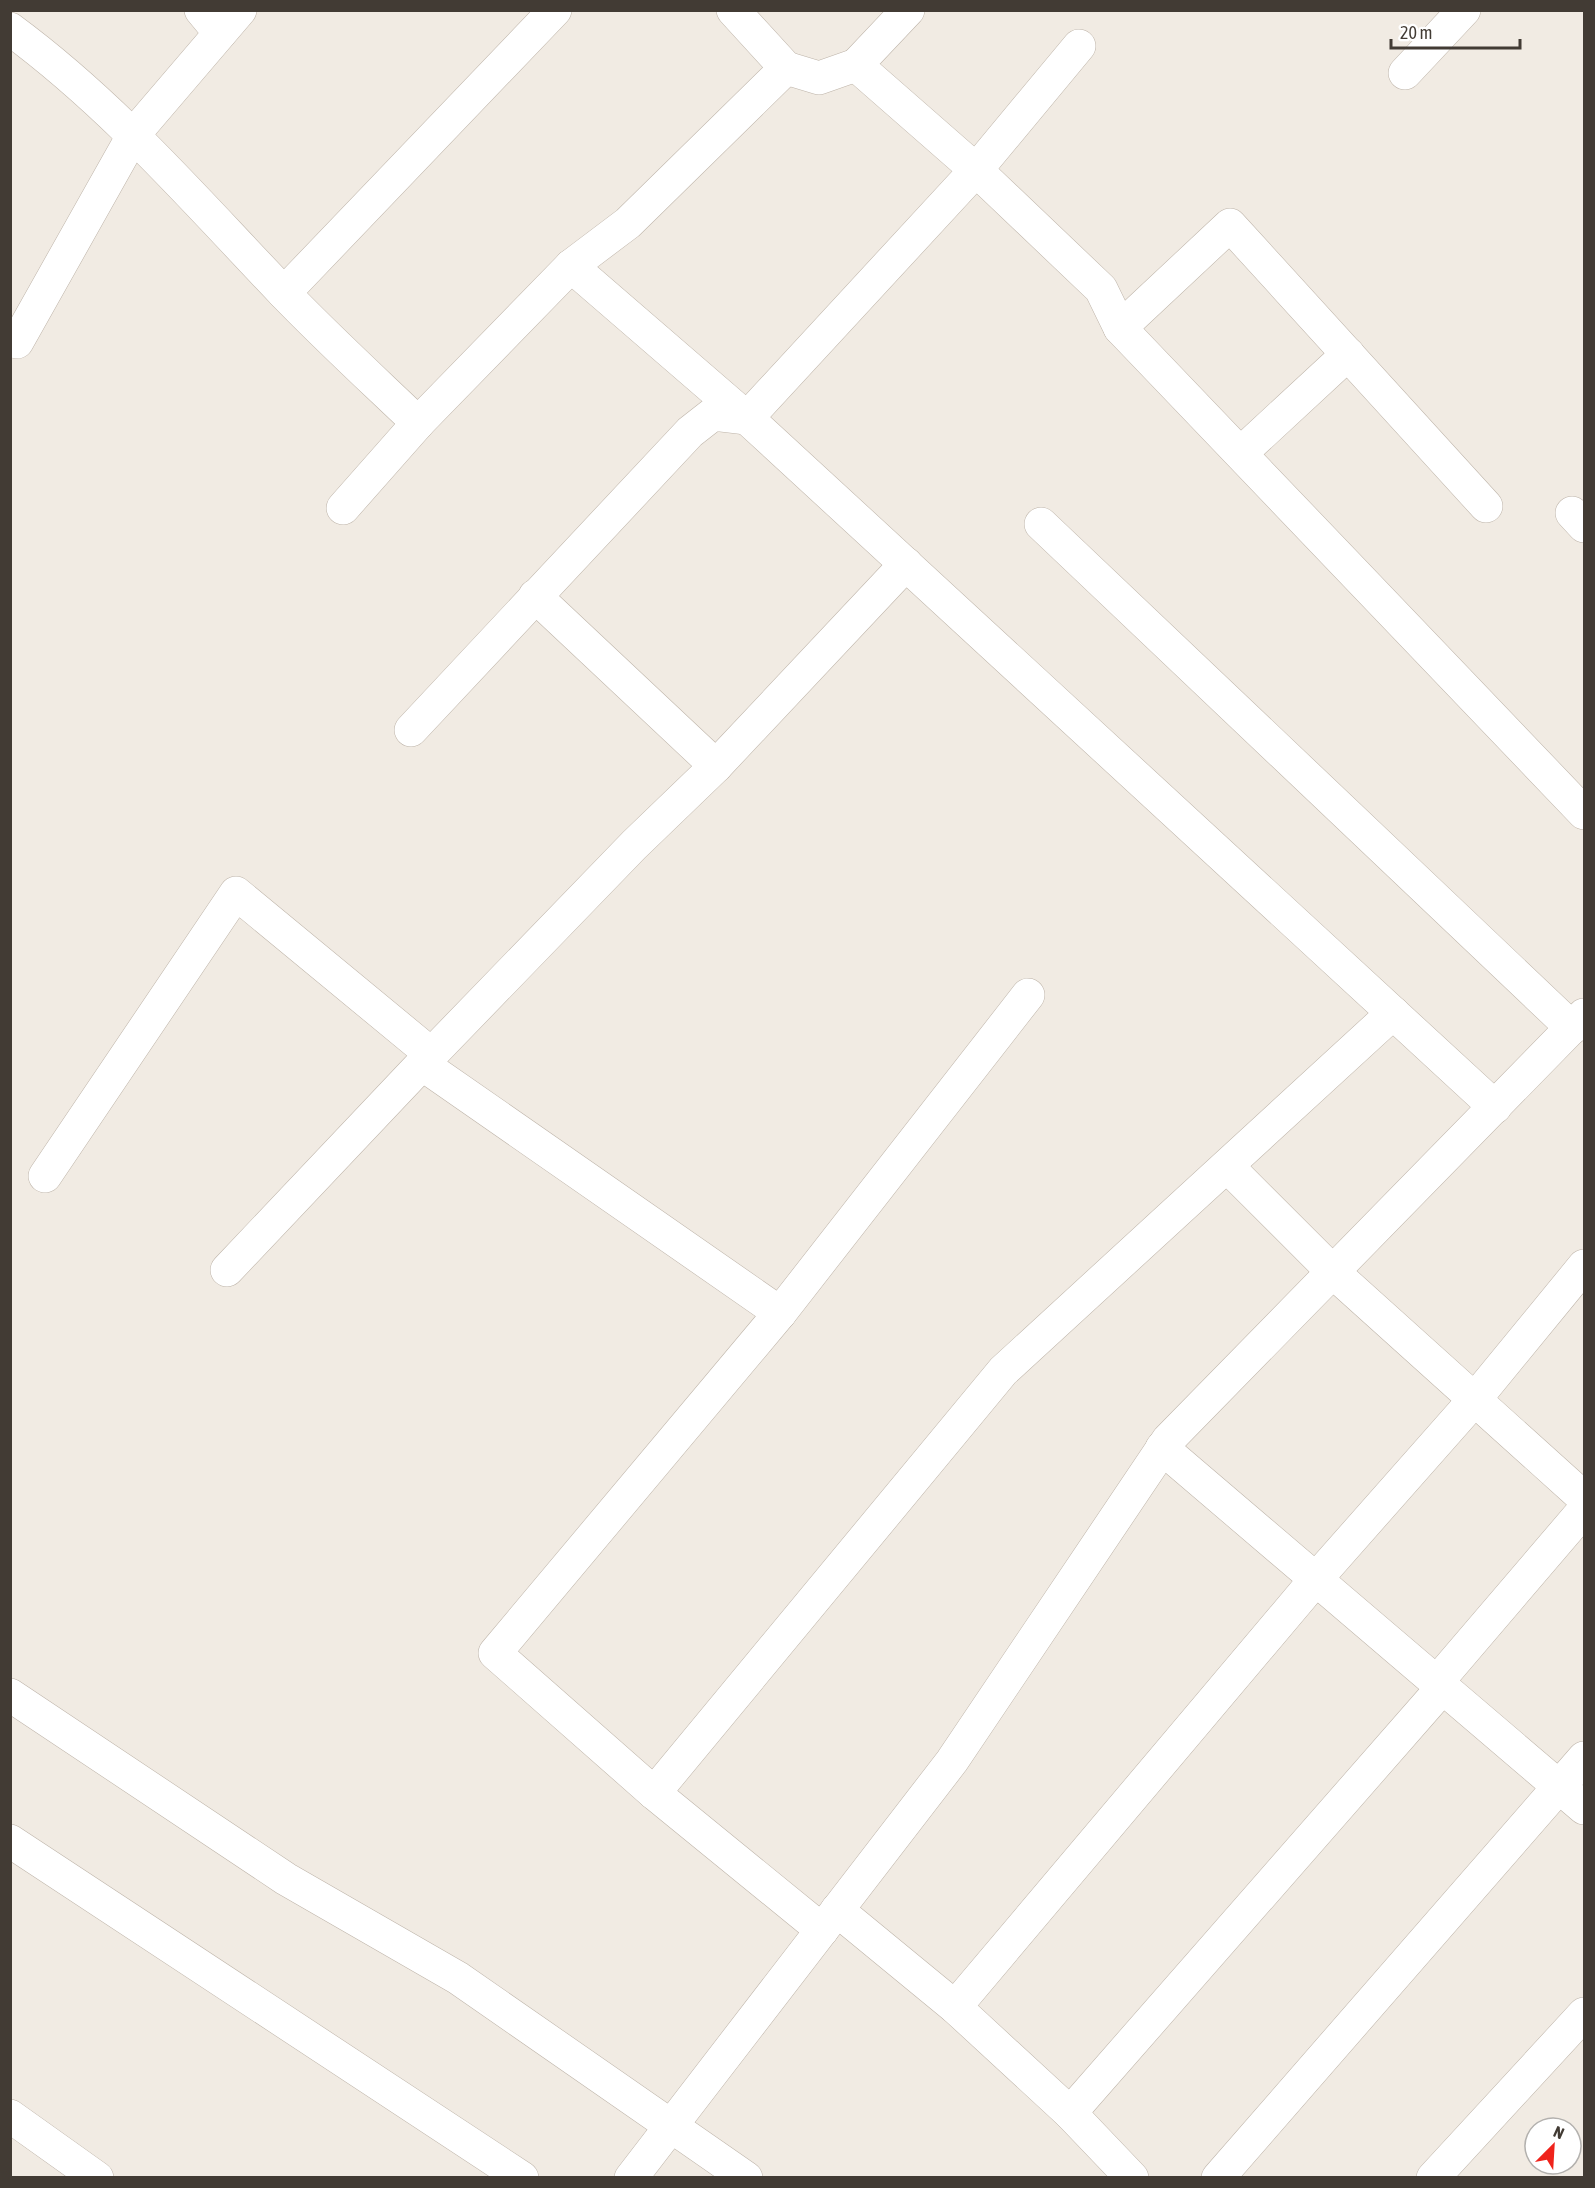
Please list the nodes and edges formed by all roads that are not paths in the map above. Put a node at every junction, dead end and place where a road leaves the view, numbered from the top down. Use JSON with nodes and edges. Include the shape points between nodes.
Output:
{"nodes":[{"id":1,"x":555,"y":10,"type":"edge"},
{"id":2,"x":733,"y":10,"type":"edge"},
{"id":3,"x":908,"y":10,"type":"edge"},
{"id":4,"x":1464,"y":10,"type":"edge"},
{"id":5,"x":220,"y":18,"type":"edge"},
{"id":6,"x":10,"y":29,"type":"edge"},
{"id":7,"x":1079,"y":46,"type":"dead end"},
{"id":8,"x":856,"y":65,"type":"junction"},
{"id":9,"x":786,"y":68,"type":"junction"},
{"id":10,"x":1405,"y":72,"type":"dead end"},
{"id":11,"x":134,"y":134,"type":"junction"},
{"id":12,"x":976,"y":170,"type":"junction"},
{"id":13,"x":571,"y":266,"type":"junction"},
{"id":14,"x":284,"y":293,"type":"junction"},
{"id":15,"x":1120,"y":328,"type":"junction"},
{"id":16,"x":16,"y":342,"type":"dead end"},
{"id":17,"x":1348,"y":354,"type":"junction"},
{"id":18,"x":747,"y":418,"type":"junction"},
{"id":19,"x":418,"y":423,"type":"junction"},
{"id":20,"x":1241,"y":453,"type":"junction"},
{"id":21,"x":1486,"y":506,"type":"dead end"},
{"id":22,"x":343,"y":508,"type":"dead end"},
{"id":23,"x":1041,"y":524,"type":"dead end"},
{"id":24,"x":906,"y":564,"type":"junction"},
{"id":25,"x":535,"y":596,"type":"junction"},
{"id":26,"x":411,"y":730,"type":"dead end"},
{"id":27,"x":716,"y":766,"type":"junction"},
{"id":28,"x":1584,"y":813,"type":"edge"},
{"id":29,"x":1028,"y":995,"type":"dead end"},
{"id":30,"x":1394,"y":1013,"type":"junction"},
{"id":31,"x":1578,"y":1021,"type":"edge"},
{"id":32,"x":427,"y":1059,"type":"junction"},
{"id":33,"x":1495,"y":1107,"type":"junction"},
{"id":34,"x":1227,"y":1166,"type":"junction"},
{"id":35,"x":45,"y":1176,"type":"dead end"},
{"id":36,"x":1584,"y":1266,"type":"edge"},
{"id":37,"x":227,"y":1270,"type":"dead end"},
{"id":38,"x":1333,"y":1272,"type":"junction"},
{"id":39,"x":780,"y":1313,"type":"junction"},
{"id":40,"x":1475,"y":1399,"type":"junction"},
{"id":41,"x":1161,"y":1448,"type":"junction"},
{"id":42,"x":1584,"y":1498,"type":"edge"},
{"id":43,"x":1584,"y":1510,"type":"edge"},
{"id":44,"x":1316,"y":1579,"type":"junction"},
{"id":45,"x":1440,"y":1684,"type":"junction"},
{"id":46,"x":10,"y":1695,"type":"edge"},
{"id":47,"x":1584,"y":1758,"type":"edge"},
{"id":48,"x":654,"y":1793,"type":"junction"},
{"id":49,"x":1572,"y":1797,"type":"edge"},
{"id":50,"x":10,"y":1841,"type":"edge"},
{"id":51,"x":830,"y":1920,"type":"junction"},
{"id":52,"x":955,"y":2007,"type":"junction"},
{"id":53,"x":1584,"y":2014,"type":"edge"},
{"id":54,"x":1070,"y":2114,"type":"junction"},
{"id":55,"x":10,"y":2116,"type":"edge"},
{"id":56,"x":670,"y":2124,"type":"junction"},
{"id":57,"x":97,"y":2178,"type":"edge"},
{"id":58,"x":522,"y":2178,"type":"edge"},
{"id":59,"x":631,"y":2178,"type":"edge"},
{"id":60,"x":747,"y":2178,"type":"edge"},
{"id":61,"x":1132,"y":2178,"type":"edge"},
{"id":62,"x":1218,"y":2178,"type":"edge"},
{"id":63,"x":1433,"y":2178,"type":"edge"}],
"edges":[{"from":1,"to":14,"type":"street"},
{"from":2,"to":9,"type":"street"},
{"from":3,"to":8,"type":"street"},
{"from":4,"to":10,"type":"street"},
{"from":5,"to":11,"type":"street"},
{"from":6,"to":11,"type":"street","via":[[58,64]]},
{"from":7,"to":12,"type":"street"},
{"from":8,"to":9,"type":"street","via":[[819,78]]},
{"from":8,"to":12,"type":"street"},
{"from":9,"to":13,"type":"street","via":[[628,223]]},
{"from":11,"to":14,"type":"street"},
{"from":11,"to":16,"type":"street"},
{"from":12,"to":15,"type":"street","via":[[1101,289]]},
{"from":12,"to":18,"type":"street"},
{"from":13,"to":18,"type":"street"},
{"from":13,"to":19,"type":"street"},
{"from":14,"to":19,"type":"street"},
{"from":15,"to":17,"type":"street","via":[[1230,225]]},
{"from":15,"to":20,"type":"street"},
{"from":17,"to":20,"type":"street"},
{"from":17,"to":21,"type":"street"},
{"from":18,"to":24,"type":"street"},
{"from":18,"to":25,"type":"street","via":[[713,414],[690,432]]},
{"from":19,"to":22,"type":"street"},
{"from":20,"to":28,"type":"street"},
{"from":23,"to":31,"type":"street"},
{"from":24,"to":27,"type":"street"},
{"from":24,"to":30,"type":"street"},
{"from":25,"to":26,"type":"street"},
{"from":25,"to":27,"type":"street"},
{"from":27,"to":32,"type":"street"},
{"from":29,"to":39,"type":"street"},
{"from":30,"to":33,"type":"street"},
{"from":30,"to":34,"type":"street"},
{"from":31,"to":33,"type":"street"},
{"from":32,"to":35,"type":"street","via":[[236,893]]},
{"from":32,"to":37,"type":"street"},
{"from":32,"to":39,"type":"street"},
{"from":33,"to":38,"type":"street"},
{"from":34,"to":38,"type":"street"},
{"from":34,"to":48,"type":"street","via":[[1004,1371]]},
{"from":36,"to":40,"type":"street"},
{"from":38,"to":40,"type":"street"},
{"from":38,"to":41,"type":"street"},
{"from":39,"to":48,"type":"street","via":[[495,1653]]},
{"from":40,"to":42,"type":"street"},
{"from":40,"to":44,"type":"street"},
{"from":41,"to":44,"type":"street"},
{"from":41,"to":51,"type":"street","via":[[952,1761]]},
{"from":43,"to":45,"type":"street"},
{"from":44,"to":45,"type":"street"},
{"from":44,"to":52,"type":"street"},
{"from":45,"to":49,"type":"street"},
{"from":45,"to":54,"type":"street"},
{"from":46,"to":56,"type":"street","via":[[286,1879],[458,1978]]},
{"from":47,"to":49,"type":"street"},
{"from":48,"to":51,"type":"street"},
{"from":49,"to":62,"type":"street"},
{"from":50,"to":58,"type":"street"},
{"from":51,"to":52,"type":"street"},
{"from":51,"to":56,"type":"street"},
{"from":52,"to":54,"type":"street"},
{"from":53,"to":63,"type":"street"},
{"from":54,"to":61,"type":"street"},
{"from":55,"to":57,"type":"street"},
{"from":56,"to":59,"type":"street"},
{"from":56,"to":60,"type":"street"}]}
